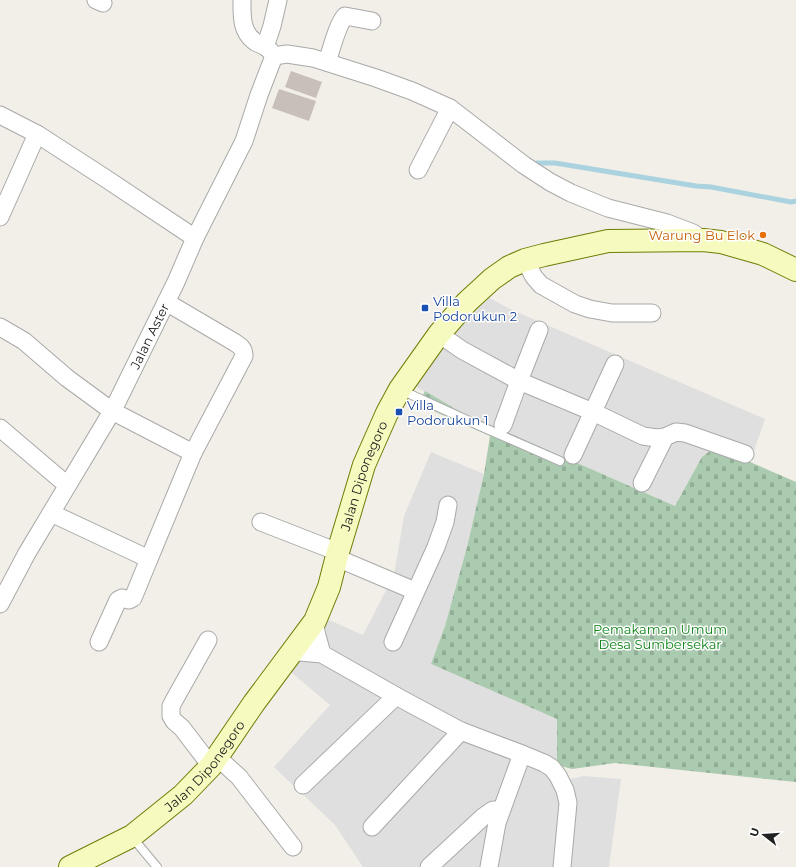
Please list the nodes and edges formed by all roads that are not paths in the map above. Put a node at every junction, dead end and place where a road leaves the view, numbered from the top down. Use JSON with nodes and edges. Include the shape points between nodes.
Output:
{"nodes":[{"id":1,"x":242,"y":0,"type":"edge"},
{"id":2,"x":278,"y":0,"type":"edge"},
{"id":3,"x":372,"y":21,"type":"dead end"},
{"id":4,"x":270,"y":51,"type":"junction"},
{"id":5,"x":327,"y":62,"type":"junction"},
{"id":6,"x":450,"y":108,"type":"junction"},
{"id":7,"x":0,"y":115,"type":"edge"},
{"id":8,"x":37,"y":134,"type":"junction"},
{"id":9,"x":418,"y":170,"type":"dead end"},
{"id":10,"x":0,"y":217,"type":"edge"},
{"id":11,"x":195,"y":238,"type":"junction"},
{"id":12,"x":703,"y":240,"type":"junction"},
{"id":13,"x":525,"y":260,"type":"junction"},
{"id":14,"x":796,"y":270,"type":"edge"},
{"id":15,"x":166,"y":302,"type":"junction"},
{"id":16,"x":652,"y":313,"type":"dead end"},
{"id":17,"x":0,"y":327,"type":"edge"},
{"id":18,"x":539,"y":330,"type":"dead end"},
{"id":19,"x":438,"y":334,"type":"junction"},
{"id":20,"x":615,"y":364,"type":"dead end"},
{"id":21,"x":519,"y":381,"type":"junction"},
{"id":22,"x":400,"y":389,"type":"junction"},
{"id":23,"x":112,"y":411,"type":"junction"},
{"id":24,"x":593,"y":412,"type":"junction"},
{"id":25,"x":503,"y":425,"type":"dead end"},
{"id":26,"x":0,"y":428,"type":"edge"},
{"id":27,"x":665,"y":437,"type":"junction"},
{"id":28,"x":193,"y":452,"type":"junction"},
{"id":29,"x":745,"y":454,"type":"dead end"},
{"id":30,"x":567,"y":458,"type":"joint"},
{"id":31,"x":642,"y":483,"type":"dead end"},
{"id":32,"x":67,"y":486,"type":"junction"},
{"id":33,"x":448,"y":505,"type":"dead end"},
{"id":34,"x":51,"y":513,"type":"junction"},
{"id":35,"x":260,"y":522,"type":"dead end"},
{"id":36,"x":338,"y":555,"type":"junction"},
{"id":37,"x":149,"y":559,"type":"junction"},
{"id":38,"x":415,"y":591,"type":"junction"},
{"id":39,"x":0,"y":604,"type":"edge"},
{"id":40,"x":315,"y":621,"type":"junction"},
{"id":41,"x":208,"y":640,"type":"dead end"},
{"id":42,"x":99,"y":642,"type":"dead end"},
{"id":43,"x":393,"y":642,"type":"dead end"},
{"id":44,"x":291,"y":653,"type":"junction"},
{"id":45,"x":322,"y":654,"type":"junction"},
{"id":46,"x":396,"y":696,"type":"junction"},
{"id":47,"x":460,"y":731,"type":"junction"},
{"id":48,"x":522,"y":754,"type":"junction"},
{"id":49,"x":214,"y":762,"type":"junction"},
{"id":50,"x":303,"y":785,"type":"dead end"},
{"id":51,"x":501,"y":810,"type":"junction"},
{"id":52,"x":372,"y":827,"type":"dead end"},
{"id":53,"x":132,"y":836,"type":"junction"},
{"id":54,"x":293,"y":847,"type":"dead end"},
{"id":55,"x":70,"y":867,"type":"edge"},
{"id":56,"x":156,"y":867,"type":"edge"},
{"id":57,"x":429,"y":867,"type":"edge"},
{"id":58,"x":489,"y":867,"type":"edge"},
{"id":59,"x":562,"y":867,"type":"edge"}],
"edges":[{"from":1,"to":4,"type":"street","via":[[245,29],[254,41]]},
{"from":2,"to":4,"type":"street","name":"Jalan Aster"},
{"from":3,"to":5,"type":"street","via":[[345,16]]},
{"from":4,"to":5,"type":"street"},
{"from":4,"to":11,"type":"street","name":"Jalan Aster","via":[[244,141]]},
{"from":5,"to":6,"type":"street","via":[[398,86]]},
{"from":6,"to":9,"type":"street"},
{"from":6,"to":12,"type":"street","via":[[524,165],[571,193],[608,208],[667,223],[693,233]]},
{"from":7,"to":8,"type":"street"},
{"from":8,"to":10,"type":"street"},
{"from":8,"to":11,"type":"street"},
{"from":11,"to":15,"type":"street","name":"Jalan Aster"},
{"from":12,"to":13,"type":"main road","name":"Jalan Diponegoro","via":[[608,241]]},
{"from":12,"to":14,"type":"main road","name":"Jalan Diponegoro","via":[[721,242],[756,252]]},
{"from":13,"to":16,"type":"street","via":[[541,285],[575,304],[612,313]]},
{"from":13,"to":19,"type":"main road","name":"Jalan Diponegoro","via":[[492,279]]},
{"from":15,"to":23,"type":"street","name":"Jalan Aster"},
{"from":15,"to":28,"type":"street","via":[[234,342],[243,348],[244,352]]},
{"from":17,"to":23,"type":"street","via":[[24,341],[67,378]]},
{"from":18,"to":21,"type":"street"},
{"from":19,"to":21,"type":"street"},
{"from":19,"to":22,"type":"main road","name":"Jalan Diponegoro"},
{"from":20,"to":24,"type":"street"},
{"from":21,"to":24,"type":"street"},
{"from":21,"to":25,"type":"street"},
{"from":22,"to":30,"type":"lane","via":[[480,426]]},
{"from":22,"to":36,"type":"main road","name":"Jalan Diponegoro","via":[[364,465]]},
{"from":23,"to":28,"type":"street"},
{"from":23,"to":32,"type":"street","name":"Jalan Aster"},
{"from":24,"to":27,"type":"street","via":[[643,436]]},
{"from":24,"to":30,"type":"street"},
{"from":26,"to":32,"type":"street"},
{"from":27,"to":29,"type":"street","via":[[676,432],[685,433]]},
{"from":27,"to":31,"type":"street"},
{"from":28,"to":37,"type":"street"},
{"from":32,"to":34,"type":"street","name":"Jalan Aster"},
{"from":33,"to":38,"type":"street","via":[[436,547]]},
{"from":34,"to":37,"type":"street"},
{"from":34,"to":39,"type":"street","name":"Jalan Aster"},
{"from":35,"to":36,"type":"street"},
{"from":36,"to":38,"type":"street"},
{"from":36,"to":40,"type":"main road","name":"Jalan Diponegoro","via":[[329,587]]},
{"from":37,"to":42,"type":"street","via":[[133,598],[118,600]]},
{"from":38,"to":43,"type":"street"},
{"from":40,"to":44,"type":"main road","name":"Jalan Diponegoro"},
{"from":40,"to":45,"type":"street"},
{"from":41,"to":49,"type":"street","via":[[171,706],[171,716]]},
{"from":44,"to":45,"type":"street"},
{"from":44,"to":49,"type":"main road","name":"Jalan Diponegoro"},
{"from":45,"to":46,"type":"street"},
{"from":46,"to":47,"type":"street"},
{"from":46,"to":50,"type":"street"},
{"from":47,"to":48,"type":"street"},
{"from":47,"to":52,"type":"street"},
{"from":48,"to":51,"type":"street"},
{"from":48,"to":59,"type":"street","via":[[552,768],[565,790],[568,803]]},
{"from":49,"to":53,"type":"main road","name":"Jalan Diponegoro","via":[[183,795]]},
{"from":49,"to":54,"type":"street","via":[[239,777]]},
{"from":51,"to":57,"type":"street","via":[[493,810],[483,817]]},
{"from":51,"to":58,"type":"street"},
{"from":53,"to":55,"type":"main road","name":"Jalan Diponegoro"},
{"from":53,"to":56,"type":"lane"}]}
